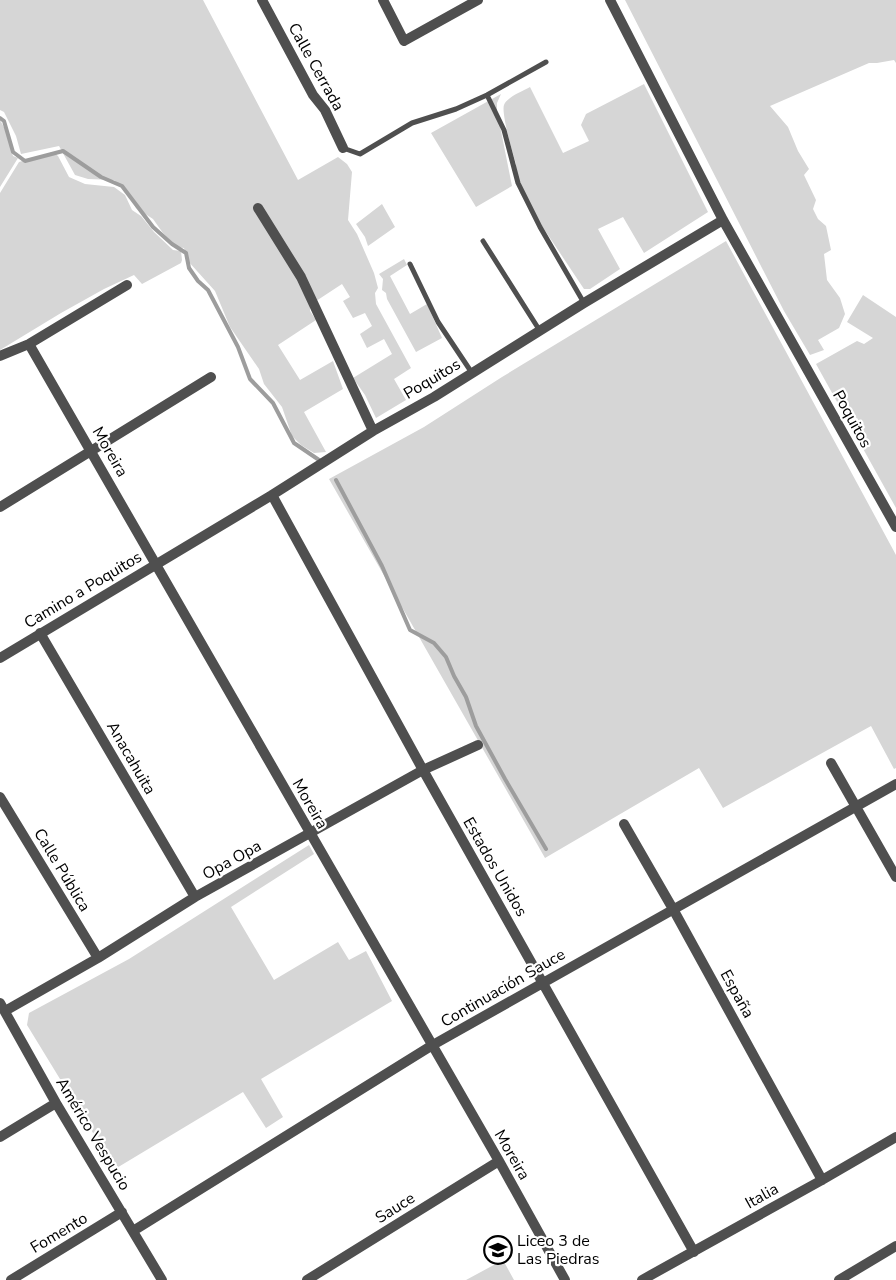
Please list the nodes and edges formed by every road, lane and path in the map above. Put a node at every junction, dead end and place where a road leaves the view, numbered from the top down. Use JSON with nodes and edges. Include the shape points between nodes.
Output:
{"nodes":[{"id":1,"x":262,"y":0,"type":"edge"},
{"id":2,"x":383,"y":0,"type":"edge"},
{"id":3,"x":478,"y":0,"type":"edge"},
{"id":4,"x":610,"y":0,"type":"edge"},
{"id":5,"x":546,"y":62,"type":"dead end"},
{"id":6,"x":487,"y":95,"type":"junction"},
{"id":7,"x":343,"y":148,"type":"joint"},
{"id":8,"x":258,"y":208,"type":"dead end"},
{"id":9,"x":723,"y":220,"type":"junction"},
{"id":10,"x":483,"y":241,"type":"dead end"},
{"id":11,"x":410,"y":264,"type":"dead end"},
{"id":12,"x":127,"y":285,"type":"dead end"},
{"id":13,"x":584,"y":303,"type":"junction"},
{"id":14,"x":540,"y":331,"type":"junction"},
{"id":15,"x":29,"y":344,"type":"junction"},
{"id":16,"x":0,"y":356,"type":"edge"},
{"id":17,"x":472,"y":373,"type":"junction"},
{"id":18,"x":211,"y":377,"type":"dead end"},
{"id":19,"x":374,"y":431,"type":"junction"},
{"id":20,"x":91,"y":450,"type":"junction"},
{"id":21,"x":272,"y":494,"type":"junction"},
{"id":22,"x":0,"y":507,"type":"edge"},
{"id":23,"x":896,"y":527,"type":"edge"},
{"id":24,"x":156,"y":563,"type":"junction"},
{"id":25,"x":40,"y":633,"type":"junction"},
{"id":26,"x":0,"y":658,"type":"edge"},
{"id":27,"x":478,"y":745,"type":"dead end"},
{"id":28,"x":831,"y":763,"type":"dead end"},
{"id":29,"x":423,"y":770,"type":"junction"},
{"id":30,"x":896,"y":784,"type":"edge"},
{"id":31,"x":0,"y":797,"type":"edge"},
{"id":32,"x":856,"y":807,"type":"junction"},
{"id":33,"x":624,"y":824,"type":"dead end"},
{"id":34,"x":310,"y":834,"type":"junction"},
{"id":35,"x":896,"y":877,"type":"edge"},
{"id":36,"x":195,"y":898,"type":"junction"},
{"id":37,"x":673,"y":909,"type":"junction"},
{"id":38,"x":98,"y":958,"type":"junction"},
{"id":39,"x":543,"y":982,"type":"junction"},
{"id":40,"x":3,"y":1007,"type":"edge"},
{"id":41,"x":431,"y":1046,"type":"junction"},
{"id":42,"x":56,"y":1103,"type":"junction"},
{"id":43,"x":0,"y":1136,"type":"edge"},
{"id":44,"x":896,"y":1136,"type":"edge"},
{"id":45,"x":499,"y":1162,"type":"junction"},
{"id":46,"x":822,"y":1180,"type":"junction"},
{"id":47,"x":122,"y":1212,"type":"junction"},
{"id":48,"x":133,"y":1231,"type":"junction"},
{"id":49,"x":896,"y":1246,"type":"edge"},
{"id":50,"x":694,"y":1252,"type":"junction"},
{"id":51,"x":11,"y":1280,"type":"edge"},
{"id":52,"x":162,"y":1280,"type":"edge"},
{"id":53,"x":307,"y":1280,"type":"edge"},
{"id":54,"x":565,"y":1280,"type":"edge"},
{"id":55,"x":642,"y":1280,"type":"edge"},
{"id":56,"x":838,"y":1280,"type":"edge"}],
"edges":[{"from":1,"to":7,"type":"street","name":"Calle Cerrada"},
{"from":2,"to":3,"type":"street","via":[[404,41]]},
{"from":4,"to":9,"type":"street","name":"Poquitos"},
{"from":5,"to":6,"type":"lane"},
{"from":6,"to":7,"type":"lane","via":[[412,123],[360,154]]},
{"from":6,"to":13,"type":"lane","via":[[504,130],[518,183]]},
{"from":8,"to":19,"type":"street","via":[[301,277]]},
{"from":9,"to":13,"type":"street","name":"Poquitos"},
{"from":9,"to":23,"type":"street","name":"Poquitos"},
{"from":10,"to":14,"type":"lane"},
{"from":11,"to":17,"type":"lane","via":[[438,322]]},
{"from":12,"to":15,"type":"street"},
{"from":13,"to":14,"type":"street","name":"Poquitos"},
{"from":14,"to":17,"type":"street","name":"Poquitos"},
{"from":15,"to":16,"type":"street"},
{"from":15,"to":20,"type":"street","name":"Moreira"},
{"from":17,"to":19,"type":"street","name":"Poquitos"},
{"from":18,"to":20,"type":"street"},
{"from":19,"to":21,"type":"street","name":"Poquitos"},
{"from":20,"to":22,"type":"street"},
{"from":20,"to":24,"type":"street","name":"Moreira"},
{"from":21,"to":24,"type":"street","name":"Poquitos"},
{"from":21,"to":29,"type":"street","name":"Estados Unidos"},
{"from":24,"to":25,"type":"street","name":"Camino a Poquitos"},
{"from":24,"to":34,"type":"street","name":"Moreira"},
{"from":25,"to":26,"type":"street","name":"Camino a Poquitos"},
{"from":25,"to":36,"type":"street","name":"Anacahuita"},
{"from":27,"to":29,"type":"street","name":"Opa Opa"},
{"from":28,"to":32,"type":"street"},
{"from":29,"to":34,"type":"street","name":"Opa Opa"},
{"from":29,"to":39,"type":"street","name":"Estados Unidos"},
{"from":30,"to":32,"type":"street","name":"Continuación Sauce"},
{"from":31,"to":38,"type":"street","name":"Calle Pública"},
{"from":32,"to":35,"type":"street"},
{"from":32,"to":37,"type":"street","name":"Continuación Sauce"},
{"from":33,"to":37,"type":"street","name":"España"},
{"from":34,"to":36,"type":"street","name":"Opa Opa"},
{"from":34,"to":41,"type":"street","name":"Moreira"},
{"from":36,"to":38,"type":"street","name":"Opa Opa"},
{"from":37,"to":39,"type":"street","name":"Continuación Sauce"},
{"from":37,"to":46,"type":"street","name":"España"},
{"from":38,"to":40,"type":"street","name":"Opa Opa"},
{"from":39,"to":41,"type":"street","name":"Continuación Sauce"},
{"from":39,"to":50,"type":"street","name":"Estados Unidos"},
{"from":40,"to":42,"type":"street","name":"Américo Vespucio"},
{"from":41,"to":45,"type":"street","name":"Moreira"},
{"from":41,"to":48,"type":"street","name":"Continuación Sauce"},
{"from":42,"to":43,"type":"street"},
{"from":42,"to":47,"type":"street","name":"Américo Vespucio"},
{"from":44,"to":46,"type":"street","name":"Italia"},
{"from":45,"to":53,"type":"street","name":"Sauce"},
{"from":45,"to":54,"type":"street","name":"Moreira"},
{"from":46,"to":50,"type":"street","name":"Italia"},
{"from":47,"to":48,"type":"street","name":"Américo Vespucio"},
{"from":47,"to":51,"type":"street","name":"Fomento"},
{"from":48,"to":52,"type":"street","name":"Américo Vespucio"},
{"from":49,"to":56,"type":"street"},
{"from":50,"to":55,"type":"street","name":"Italia"}]}
